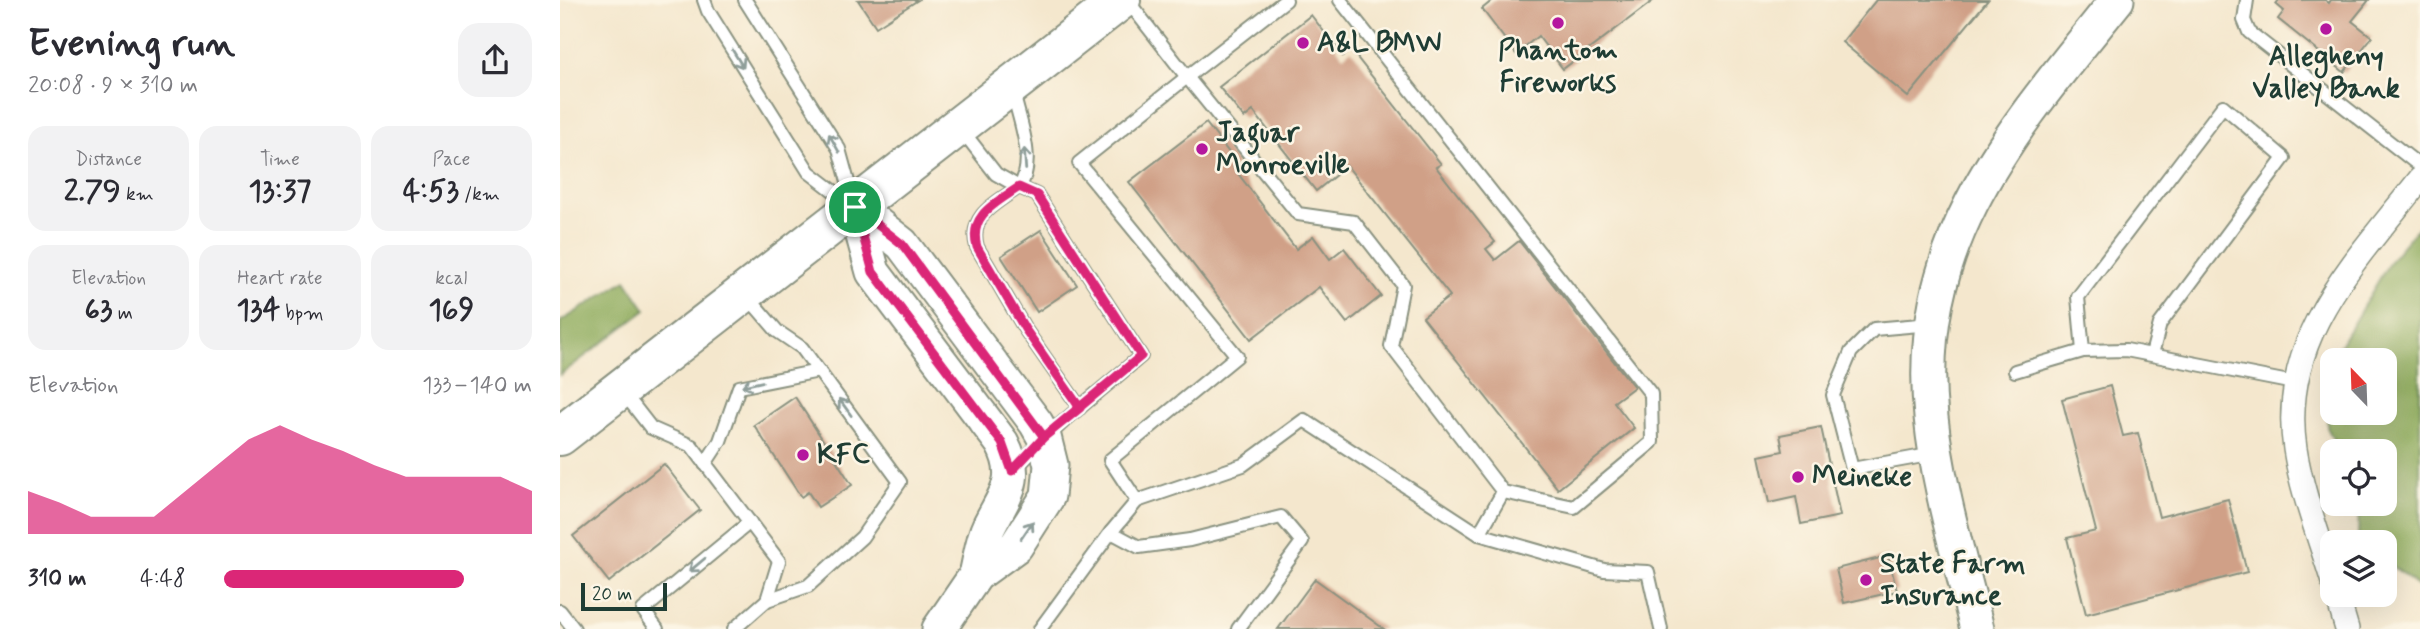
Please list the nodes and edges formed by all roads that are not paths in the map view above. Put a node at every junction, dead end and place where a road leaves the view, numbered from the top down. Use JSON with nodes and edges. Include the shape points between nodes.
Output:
{"nodes":[{"id":1,"x":704,"y":0,"type":"edge"},
{"id":2,"x":745,"y":0,"type":"edge"},
{"id":3,"x":1121,"y":0,"type":"edge"},
{"id":4,"x":1127,"y":0,"type":"edge"},
{"id":5,"x":1286,"y":0,"type":"edge"},
{"id":6,"x":1340,"y":0,"type":"edge"},
{"id":7,"x":2117,"y":0,"type":"edge"},
{"id":8,"x":2246,"y":0,"type":"edge"},
{"id":9,"x":1187,"y":77,"type":"junction"},
{"id":10,"x":1012,"y":85,"type":"junction"},
{"id":11,"x":959,"y":126,"type":"junction"},
{"id":12,"x":2420,"y":166,"type":"edge"},
{"id":13,"x":2420,"y":179,"type":"edge"},
{"id":14,"x":1019,"y":187,"type":"junction"},
{"id":15,"x":855,"y":207,"type":"junction"},
{"id":16,"x":745,"y":293,"type":"junction"},
{"id":17,"x":1931,"y":324,"type":"junction"},
{"id":18,"x":2083,"y":351,"type":"junction"},
{"id":19,"x":2152,"y":354,"type":"junction"},
{"id":20,"x":819,"y":371,"type":"junction"},
{"id":21,"x":2015,"y":371,"type":"dead end"},
{"id":22,"x":2294,"y":383,"type":"junction"},
{"id":23,"x":621,"y":389,"type":"junction"},
{"id":24,"x":1080,"y":408,"type":"junction"},
{"id":25,"x":560,"y":436,"type":"edge"},
{"id":26,"x":1044,"y":437,"type":"junction"},
{"id":27,"x":1936,"y":454,"type":"junction"},
{"id":28,"x":705,"y":464,"type":"junction"},
{"id":29,"x":1012,"y":471,"type":"junction"},
{"id":30,"x":1503,"y":492,"type":"junction"},
{"id":31,"x":1137,"y":501,"type":"junction"},
{"id":32,"x":750,"y":522,"type":"junction"},
{"id":33,"x":1111,"y":533,"type":"junction"},
{"id":34,"x":1479,"y":534,"type":"junction"},
{"id":35,"x":2320,"y":537,"type":"edge"},
{"id":36,"x":976,"y":575,"type":"junction"},
{"id":37,"x":767,"y":600,"type":"junction"},
{"id":38,"x":2341,"y":607,"type":"edge"},
{"id":39,"x":560,"y":611,"type":"edge"},
{"id":40,"x":574,"y":629,"type":"edge"},
{"id":41,"x":657,"y":629,"type":"edge"},
{"id":42,"x":734,"y":629,"type":"edge"},
{"id":43,"x":939,"y":629,"type":"edge"},
{"id":44,"x":1040,"y":629,"type":"edge"},
{"id":45,"x":1238,"y":629,"type":"edge"},
{"id":46,"x":1661,"y":629,"type":"edge"},
{"id":47,"x":1977,"y":629,"type":"edge"},
{"id":48,"x":2347,"y":629,"type":"edge"}],
"edges":[{"from":1,"to":15,"type":"lane","one_way":true,"via":[[809,172]]},
{"from":15,"to":2,"type":"lane","one_way":true,"via":[[839,149]]},
{"from":3,"to":10,"type":"highway"},
{"from":4,"to":9,"type":"lane"},
{"from":5,"to":9,"type":"lane"},
{"from":6,"to":30,"type":"lane","via":[[1651,394],[1652,442],[1574,507]]},
{"from":7,"to":17,"type":"main road","via":[[2025,114],[1976,190],[1952,243]]},
{"from":8,"to":12,"type":"lane","via":[[2244,20],[2249,32]]},
{"from":9,"to":30,"type":"lane","via":[[1298,214],[1354,222],[1404,285],[1391,346]]},
{"from":9,"to":31,"type":"lane","via":[[1079,163],[1237,356],[1110,460]]},
{"from":10,"to":11,"type":"highway"},
{"from":14,"to":10,"type":"lane","one_way":true,"via":[[1026,177],[1026,154]]},
{"from":11,"to":14,"type":"lane","via":[[996,174]]},
{"from":11,"to":15,"type":"highway"},
{"from":13,"to":22,"type":"street","via":[[2321,311]]},
{"from":14,"to":24,"type":"lane","via":[[984,212],[975,222],[973,234],[1025,329]]},
{"from":14,"to":24,"type":"lane","via":[[1037,195],[1141,356]]},
{"from":15,"to":16,"type":"highway"},
{"from":15,"to":26,"type":"main road","via":[[902,244]]},
{"from":15,"to":29,"type":"main road","via":[[873,272],[1002,443]]},
{"from":16,"to":20,"type":"lane"},
{"from":16,"to":23,"type":"highway"},
{"from":17,"to":27,"type":"main road","via":[[1929,385]]},
{"from":17,"to":27,"type":"lane","via":[[1874,329],[1851,352],[1833,395],[1852,469]]},
{"from":18,"to":19,"type":"lane","via":[[2126,349]]},
{"from":18,"to":19,"type":"lane","via":[[2078,297],[2222,106],[2284,158],[2160,324]]},
{"from":18,"to":21,"type":"lane"},
{"from":19,"to":22,"type":"lane"},
{"from":20,"to":28,"type":"lane","one_way":true,"via":[[739,387],[720,441]]},
{"from":37,"to":20,"type":"lane","one_way":true,"via":[[808,586],[862,537],[900,482]]},
{"from":22,"to":35,"type":"street","via":[[2295,451]]},
{"from":23,"to":25,"type":"highway"},
{"from":23,"to":28,"type":"lane","via":[[651,428],[692,446]]},
{"from":24,"to":26,"type":"lane"},
{"from":26,"to":29,"type":"lane"},
{"from":36,"to":26,"type":"main road","one_way":true,"via":[[1016,546],[1048,496],[1051,464]]},
{"from":27,"to":47,"type":"main road"},
{"from":28,"to":32,"type":"lane"},
{"from":29,"to":36,"type":"main road","via":[[1005,498],[988,527]]},
{"from":30,"to":34,"type":"lane"},
{"from":31,"to":33,"type":"lane"},
{"from":31,"to":34,"type":"lane","via":[[1243,464],[1304,420]]},
{"from":32,"to":37,"type":"lane","via":[[779,561]]},
{"from":32,"to":41,"type":"lane","one_way":true,"via":[[643,610]]},
{"from":33,"to":44,"type":"lane"},
{"from":33,"to":45,"type":"lane","via":[[1139,547],[1190,540],[1281,517],[1302,542]]},
{"from":34,"to":46,"type":"lane","via":[[1604,570],[1648,572]]},
{"from":36,"to":43,"type":"main road"},
{"from":37,"to":42,"type":"lane"},
{"from":38,"to":48,"type":"street"},
{"from":39,"to":40,"type":"lane"}]}
